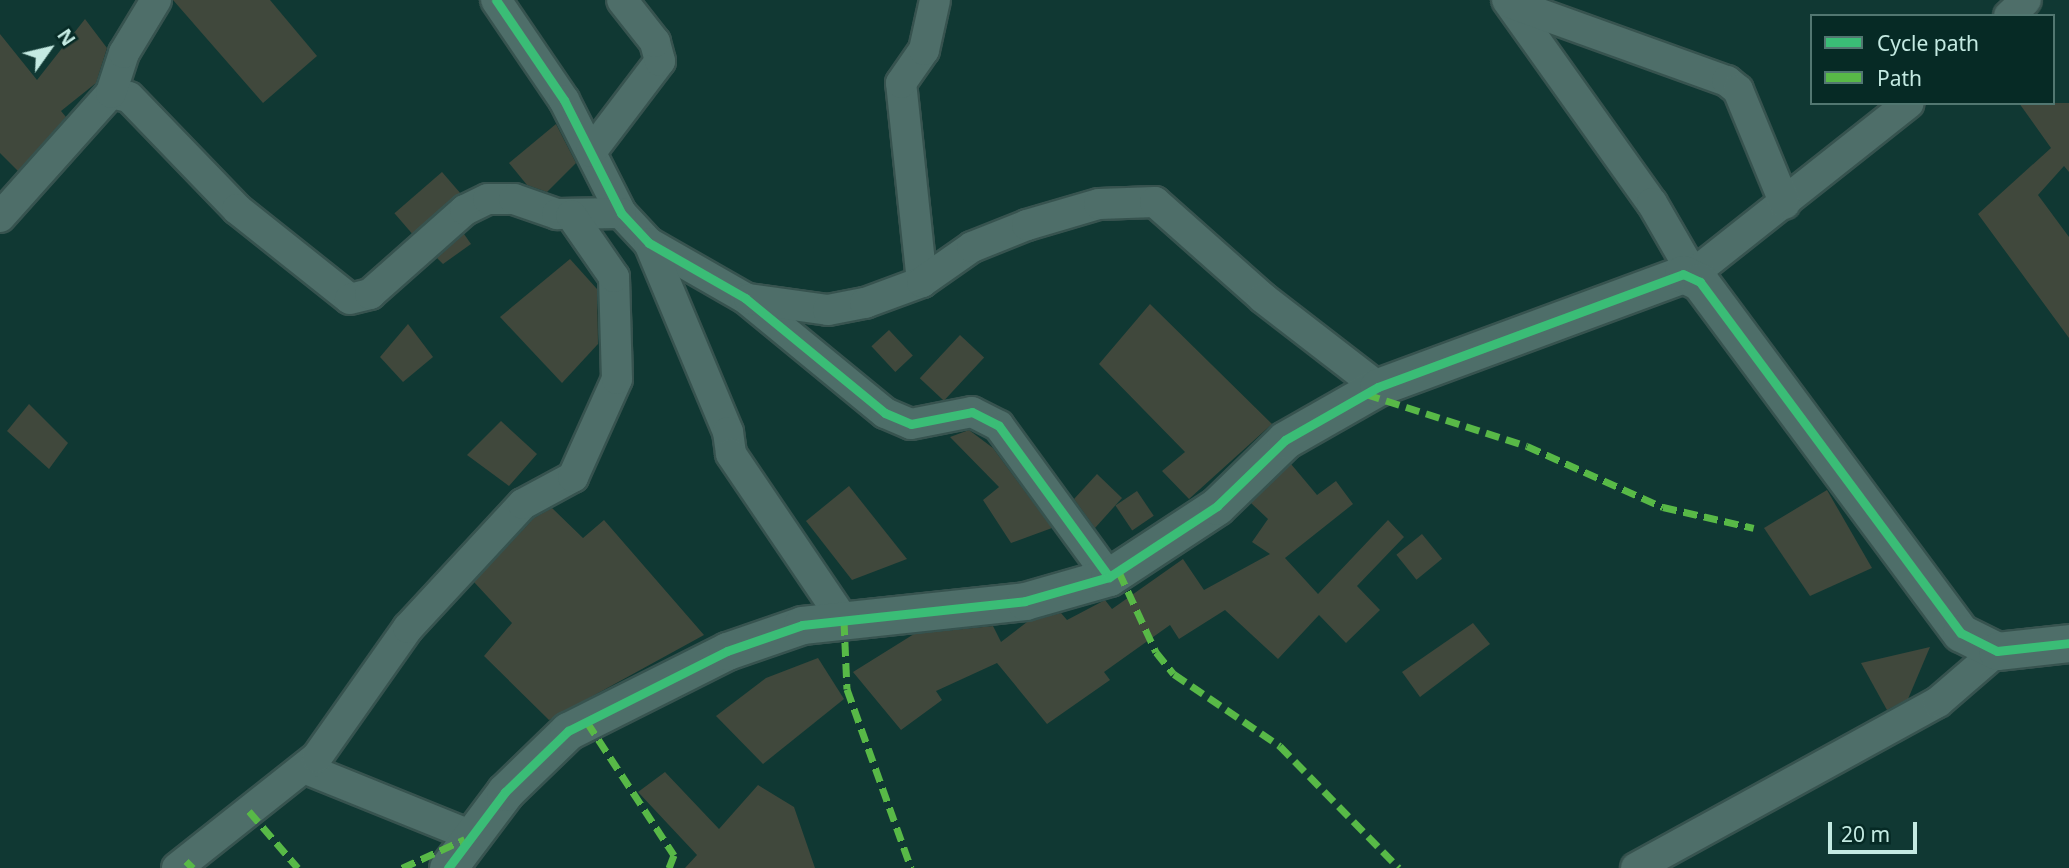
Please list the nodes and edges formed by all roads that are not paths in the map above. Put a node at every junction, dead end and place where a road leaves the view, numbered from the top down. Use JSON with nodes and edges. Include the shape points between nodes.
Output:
{"nodes":[{"id":1,"x":156,"y":0,"type":"edge"},
{"id":2,"x":496,"y":0,"type":"edge"},
{"id":3,"x":622,"y":0,"type":"edge"},
{"id":4,"x":935,"y":0,"type":"edge"},
{"id":5,"x":2026,"y":0,"type":"edge"},
{"id":6,"x":1509,"y":2,"type":"edge"},
{"id":7,"x":2011,"y":14,"type":"edge"},
{"id":8,"x":111,"y":93,"type":"junction"},
{"id":9,"x":1907,"y":105,"type":"edge"},
{"id":10,"x":591,"y":152,"type":"junction"},
{"id":11,"x":1785,"y":204,"type":"junction"},
{"id":12,"x":5,"y":205,"type":"edge"},
{"id":13,"x":621,"y":213,"type":"junction"},
{"id":14,"x":571,"y":215,"type":"junction"},
{"id":15,"x":649,"y":243,"type":"junction"},
{"id":16,"x":1693,"y":274,"type":"junction"},
{"id":17,"x":922,"y":282,"type":"junction"},
{"id":18,"x":745,"y":298,"type":"junction"},
{"id":19,"x":1378,"y":387,"type":"junction"},
{"id":20,"x":1110,"y":577,"type":"junction"},
{"id":21,"x":844,"y":621,"type":"junction"},
{"id":22,"x":2069,"y":643,"type":"edge"},
{"id":23,"x":1997,"y":651,"type":"junction"},
{"id":24,"x":304,"y":768,"type":"junction"},
{"id":25,"x":472,"y":836,"type":"junction"},
{"id":26,"x":177,"y":868,"type":"edge"},
{"id":27,"x":448,"y":868,"type":"edge"},
{"id":28,"x":1636,"y":868,"type":"edge"}],
"edges":[{"from":1,"to":8,"type":"street","via":[[124,53]]},
{"from":2,"to":10,"type":"street"},
{"from":3,"to":10,"type":"street","via":[[655,42],[660,61]]},
{"from":4,"to":17,"type":"street","via":[[924,50],[901,83]]},
{"from":5,"to":7,"type":"street"},
{"from":6,"to":11,"type":"street","via":[[1727,81],[1753,122]]},
{"from":6,"to":16,"type":"street","via":[[1644,192]]},
{"from":8,"to":12,"type":"street"},
{"from":8,"to":14,"type":"street","via":[[129,97],[237,209],[350,299],[370,294],[465,210],[488,199],[514,199]]},
{"from":9,"to":11,"type":"street"},
{"from":10,"to":13,"type":"street"},
{"from":11,"to":16,"type":"street"},
{"from":13,"to":14,"type":"street"},
{"from":13,"to":15,"type":"street"},
{"from":14,"to":24,"type":"street","via":[[614,277],[617,379],[573,477],[523,504],[408,628]]},
{"from":15,"to":18,"type":"street"},
{"from":15,"to":21,"type":"street","via":[[728,432],[731,454]]},
{"from":16,"to":19,"type":"street"},
{"from":16,"to":23,"type":"street","via":[[1961,633]]},
{"from":17,"to":18,"type":"street","via":[[828,310]]},
{"from":17,"to":19,"type":"street","via":[[972,247],[1027,225],[1099,204],[1155,202],[1264,298]]},
{"from":18,"to":20,"type":"street","via":[[885,413],[911,424],[972,412],[999,426]]},
{"from":19,"to":20,"type":"street","via":[[1285,440],[1217,506]]},
{"from":20,"to":21,"type":"street","via":[[1025,601]]},
{"from":21,"to":25,"type":"street","via":[[802,625],[726,651],[568,731],[505,792]]},
{"from":22,"to":23,"type":"street"},
{"from":23,"to":28,"type":"street","via":[[1938,702]]},
{"from":24,"to":25,"type":"street"},
{"from":24,"to":26,"type":"street"},
{"from":25,"to":27,"type":"street"}]}
